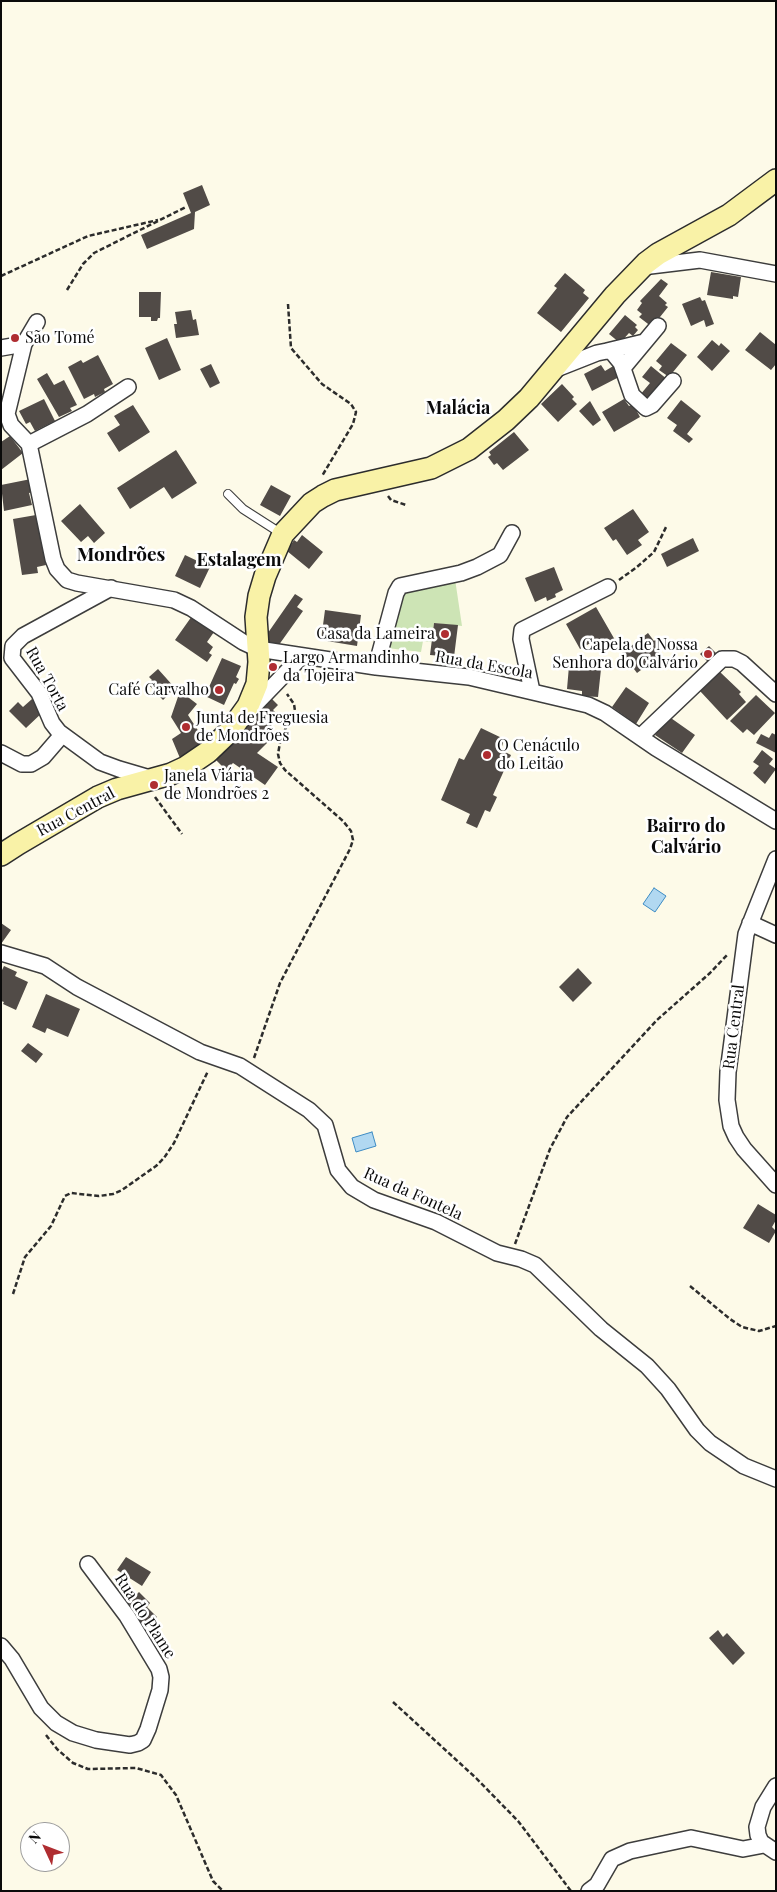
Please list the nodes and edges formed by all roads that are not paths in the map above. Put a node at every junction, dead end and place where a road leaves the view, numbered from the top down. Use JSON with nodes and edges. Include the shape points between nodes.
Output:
{"nodes":[{"id":1,"x":776,"y":180,"type":"edge"},
{"id":2,"x":642,"y":267,"type":"junction"},
{"id":3,"x":776,"y":274,"type":"edge"},
{"id":4,"x":37,"y":322,"type":"dead end"},
{"id":5,"x":658,"y":326,"type":"dead end"},
{"id":6,"x":644,"y":342,"type":"junction"},
{"id":7,"x":24,"y":344,"type":"junction"},
{"id":8,"x":1,"y":348,"type":"edge"},
{"id":9,"x":607,"y":350,"type":"junction"},
{"id":10,"x":623,"y":368,"type":"junction"},
{"id":11,"x":552,"y":371,"type":"junction"},
{"id":12,"x":673,"y":381,"type":"dead end"},
{"id":13,"x":128,"y":387,"type":"dead end"},
{"id":14,"x":29,"y":444,"type":"junction"},
{"id":15,"x":228,"y":494,"type":"dead end"},
{"id":16,"x":512,"y":533,"type":"dead end"},
{"id":17,"x":283,"y":534,"type":"junction"},
{"id":18,"x":111,"y":588,"type":"junction"},
{"id":19,"x":608,"y":588,"type":"road end"},
{"id":20,"x":258,"y":649,"type":"junction"},
{"id":21,"x":302,"y":656,"type":"junction"},
{"id":22,"x":376,"y":667,"type":"junction"},
{"id":23,"x":532,"y":691,"type":"junction"},
{"id":24,"x":776,"y":694,"type":"edge"},
{"id":25,"x":230,"y":731,"type":"junction"},
{"id":26,"x":62,"y":735,"type":"junction"},
{"id":27,"x":640,"y":737,"type":"junction"},
{"id":28,"x":1,"y":753,"type":"edge"},
{"id":29,"x":149,"y":780,"type":"junction"},
{"id":30,"x":776,"y":821,"type":"edge"},
{"id":31,"x":1,"y":855,"type":"edge"},
{"id":32,"x":776,"y":859,"type":"edge"},
{"id":33,"x":750,"y":923,"type":"junction"},
{"id":34,"x":776,"y":935,"type":"edge"},
{"id":35,"x":1,"y":954,"type":"edge"},
{"id":36,"x":776,"y":1185,"type":"edge"},
{"id":37,"x":776,"y":1478,"type":"edge"},
{"id":38,"x":88,"y":1564,"type":"dead end"},
{"id":39,"x":1,"y":1646,"type":"edge"},
{"id":40,"x":776,"y":1786,"type":"edge"},
{"id":41,"x":770,"y":1848,"type":"edge"},
{"id":42,"x":589,"y":1891,"type":"edge"}],
"edges":[{"from":1,"to":2,"type":"main road","via":[[729,215],[658,254]]},
{"from":2,"to":3,"type":"street","via":[[700,260]]},
{"from":2,"to":11,"type":"main road"},
{"from":4,"to":7,"type":"street"},
{"from":5,"to":6,"type":"street"},
{"from":6,"to":9,"type":"street"},
{"from":6,"to":10,"type":"street"},
{"from":7,"to":8,"type":"street"},
{"from":7,"to":14,"type":"street","via":[[7,414],[11,425]]},
{"from":9,"to":10,"type":"street","via":[[616,355]]},
{"from":9,"to":11,"type":"street"},
{"from":10,"to":12,"type":"street","via":[[632,395],[646,408]]},
{"from":11,"to":17,"type":"main road","via":[[506,420],[462,454],[423,470],[334,490],[312,504]]},
{"from":13,"to":14,"type":"street","via":[[88,414]]},
{"from":14,"to":18,"type":"street","via":[[50,550],[57,569],[72,582]]},
{"from":15,"to":17,"type":"lane","via":[[243,509]]},
{"from":16,"to":22,"type":"street","via":[[500,554],[477,567],[400,586]]},
{"from":17,"to":20,"type":"main road","via":[[259,596],[256,617]]},
{"from":18,"to":20,"type":"street","via":[[180,602]]},
{"from":18,"to":26,"type":"street","name":"Rua Torta","via":[[23,636],[12,650],[14,662],[39,693],[52,723]]},
{"from":19,"to":23,"type":"street","via":[[522,630]]},
{"from":20,"to":21,"type":"street"},
{"from":20,"to":25,"type":"main road","via":[[255,691]]},
{"from":21,"to":22,"type":"street","name":"Rua da Escola"},
{"from":21,"to":25,"type":"street"},
{"from":22,"to":23,"type":"street","name":"Rua da Escola","via":[[468,677]]},
{"from":23,"to":27,"type":"street","name":"Rua da Escola","via":[[594,707]]},
{"from":24,"to":27,"type":"street","via":[[742,663],[722,659]]},
{"from":25,"to":29,"type":"main road","name":"Rua Central","via":[[194,763]]},
{"from":26,"to":28,"type":"street","via":[[44,757],[31,764],[22,764]]},
{"from":26,"to":29,"type":"street","name":"Rua Torta","via":[[100,762]]},
{"from":27,"to":30,"type":"street","name":"Rua da Escola"},
{"from":29,"to":31,"type":"main road","name":"Rua Central","via":[[98,797]]},
{"from":32,"to":33,"type":"street","name":"Rua Central"},
{"from":33,"to":34,"type":"street"},
{"from":33,"to":36,"type":"street","name":"Rua Central","via":[[728,1072],[727,1106],[731,1126],[740,1143]]},
{"from":35,"to":37,"type":"street","name":"Rua da Fontela","via":[[45,966],[77,987],[214,1058],[234,1063],[318,1117],[329,1134],[338,1170],[357,1191],[436,1222],[490,1250],[535,1265],[601,1328],[643,1362],[710,1443],[744,1466]]},
{"from":38,"to":39,"type":"street","name":"Rua do Plame","via":[[127,1616],[160,1673],[160,1690],[143,1740],[130,1745],[96,1740],[56,1723],[41,1708]]},
{"from":40,"to":41,"type":"street","via":[[765,1802],[758,1822],[758,1835]]},
{"from":41,"to":42,"type":"street","via":[[743,1849],[691,1838],[630,1851],[612,1859],[597,1885]]}]}
